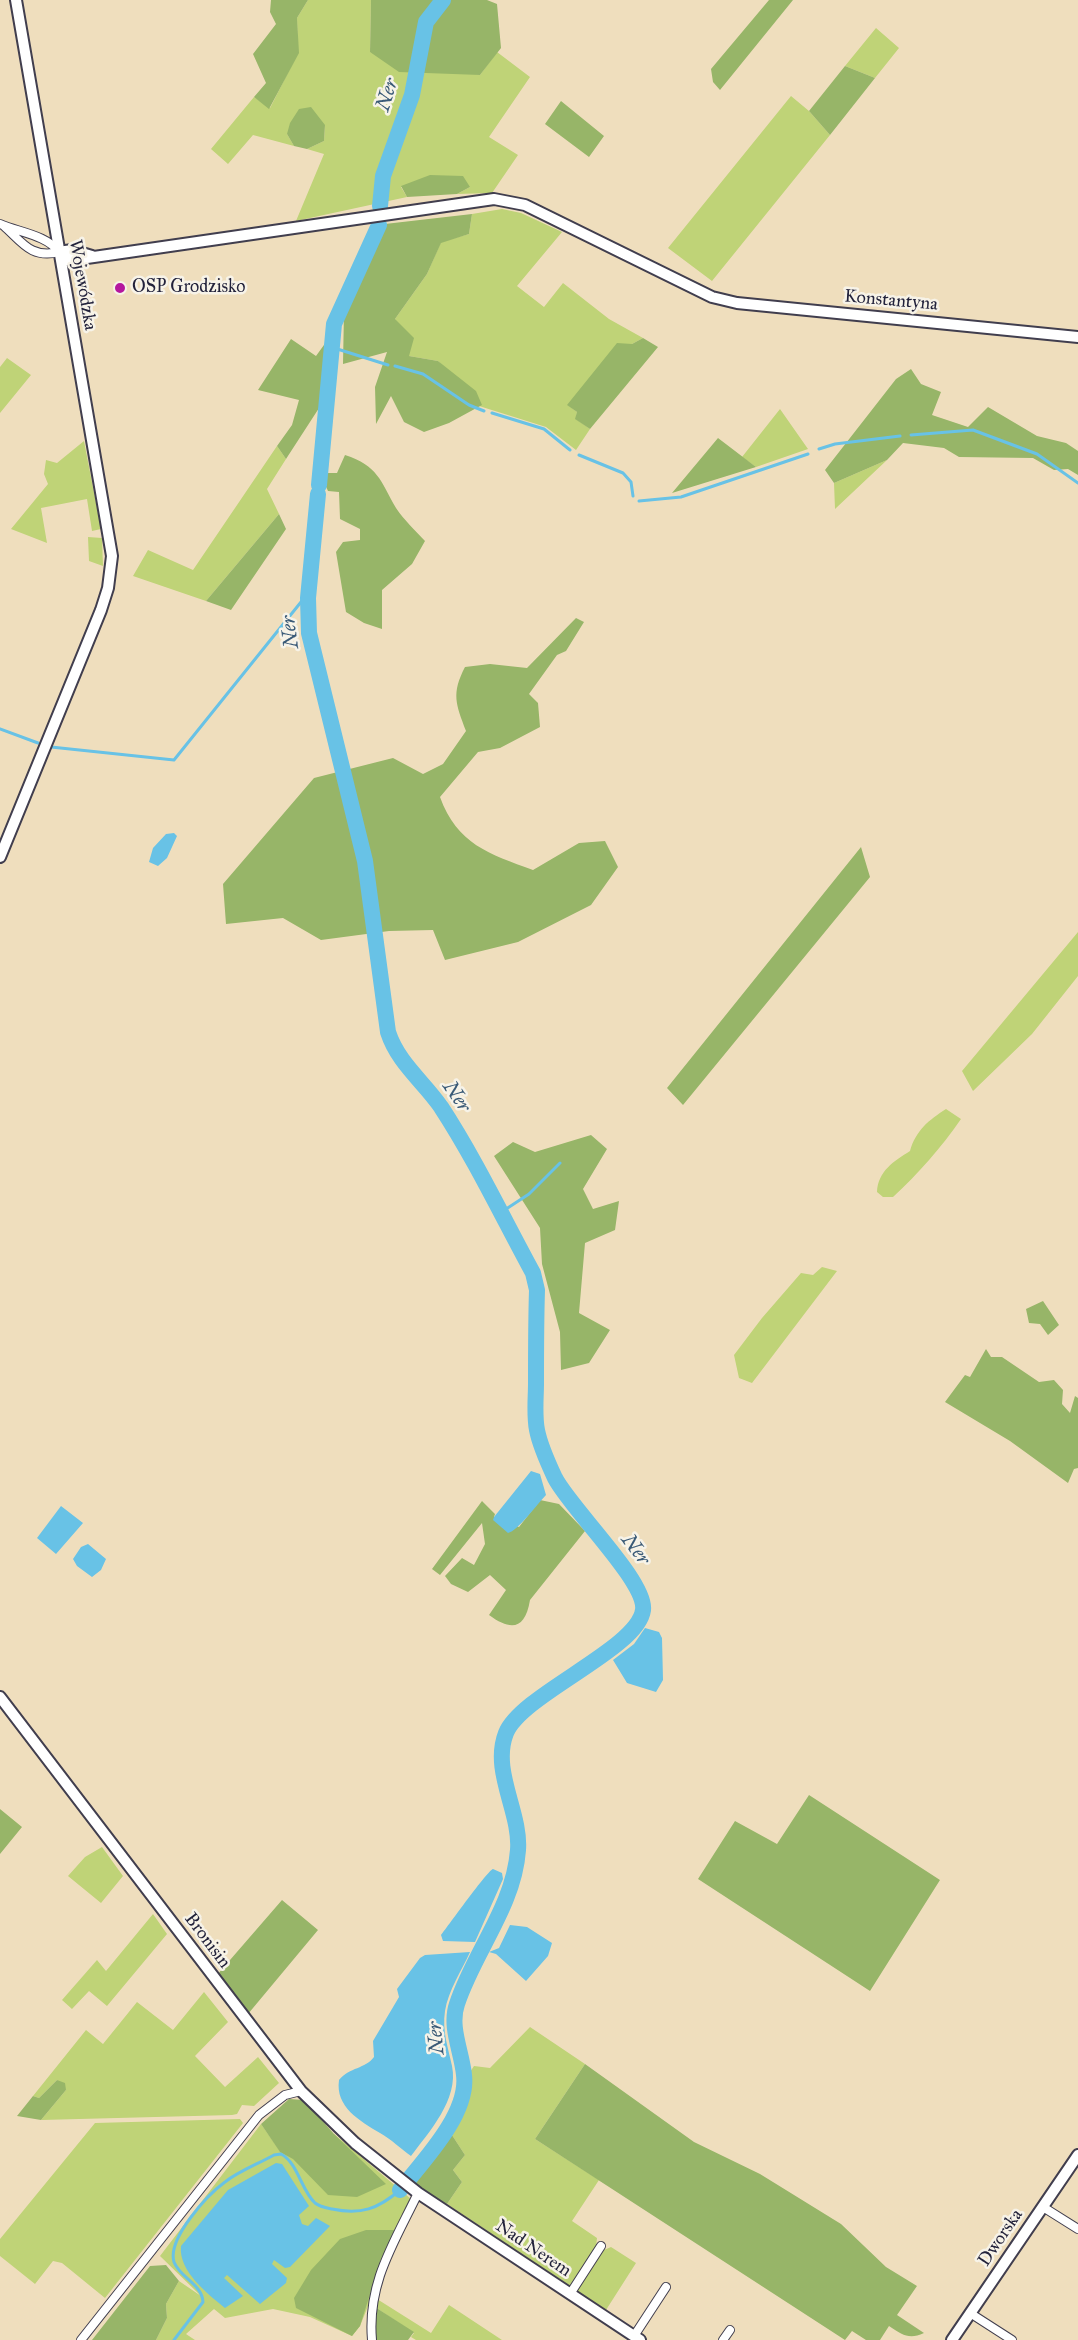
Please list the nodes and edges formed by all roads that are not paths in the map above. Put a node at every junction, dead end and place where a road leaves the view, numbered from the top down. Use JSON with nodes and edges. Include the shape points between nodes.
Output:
{"nodes":[{"id":1,"x":16,"y":0,"type":"edge"},
{"id":2,"x":2,"y":225,"type":"edge"},
{"id":3,"x":59,"y":252,"type":"junction"},
{"id":4,"x":1078,"y":337,"type":"edge"},
{"id":5,"x":0,"y":857,"type":"edge"},
{"id":6,"x":0,"y":1697,"type":"edge"},
{"id":7,"x":301,"y":2091,"type":"junction"},
{"id":8,"x":1078,"y":2155,"type":"edge"},
{"id":9,"x":405,"y":2183,"type":"joint"},
{"id":10,"x":418,"y":2193,"type":"junction"},
{"id":11,"x":1042,"y":2207,"type":"junction"},
{"id":12,"x":1078,"y":2229,"type":"edge"},
{"id":13,"x":601,"y":2246,"type":"dead end"},
{"id":14,"x":666,"y":2287,"type":"dead end"},
{"id":15,"x":570,"y":2294,"type":"junction"},
{"id":16,"x":970,"y":2313,"type":"junction"},
{"id":17,"x":730,"y":2330,"type":"dead end"},
{"id":18,"x":637,"y":2338,"type":"edge"},
{"id":19,"x":81,"y":2340,"type":"edge"},
{"id":20,"x":372,"y":2340,"type":"edge"},
{"id":21,"x":723,"y":2340,"type":"edge"},
{"id":22,"x":952,"y":2340,"type":"edge"},
{"id":23,"x":1012,"y":2340,"type":"edge"}],
"edges":[{"from":1,"to":3,"type":"street","name":"Wojewódzka"},
{"from":2,"to":3,"type":"street","via":[[44,240]]},
{"from":2,"to":3,"type":"street","via":[[32,252]]},
{"from":3,"to":4,"type":"street","name":"Konstantyna","via":[[67,260],[494,200],[525,205],[702,294],[737,303]]},
{"from":3,"to":5,"type":"street","name":"Wojewódzka","via":[[109,526],[110,577],[101,610]]},
{"from":6,"to":7,"type":"street","name":"Bronisin"},
{"from":7,"to":9,"type":"street","name":"Bronisin"},
{"from":7,"to":19,"type":"street","via":[[285,2095],[259,2115]]},
{"from":8,"to":11,"type":"street","name":"Dworska"},
{"from":9,"to":10,"type":"street","name":"Nad Nerem"},
{"from":10,"to":15,"type":"street","name":"Nad Nerem"},
{"from":10,"to":20,"type":"street","via":[[383,2262],[371,2308]]},
{"from":11,"to":12,"type":"street"},
{"from":11,"to":16,"type":"street","name":"Dworska"},
{"from":13,"to":15,"type":"street"},
{"from":14,"to":18,"type":"street"},
{"from":15,"to":18,"type":"street","name":"Nad Nerem"},
{"from":16,"to":22,"type":"street","name":"Dworska"},
{"from":16,"to":23,"type":"street"},
{"from":17,"to":21,"type":"street"}]}
